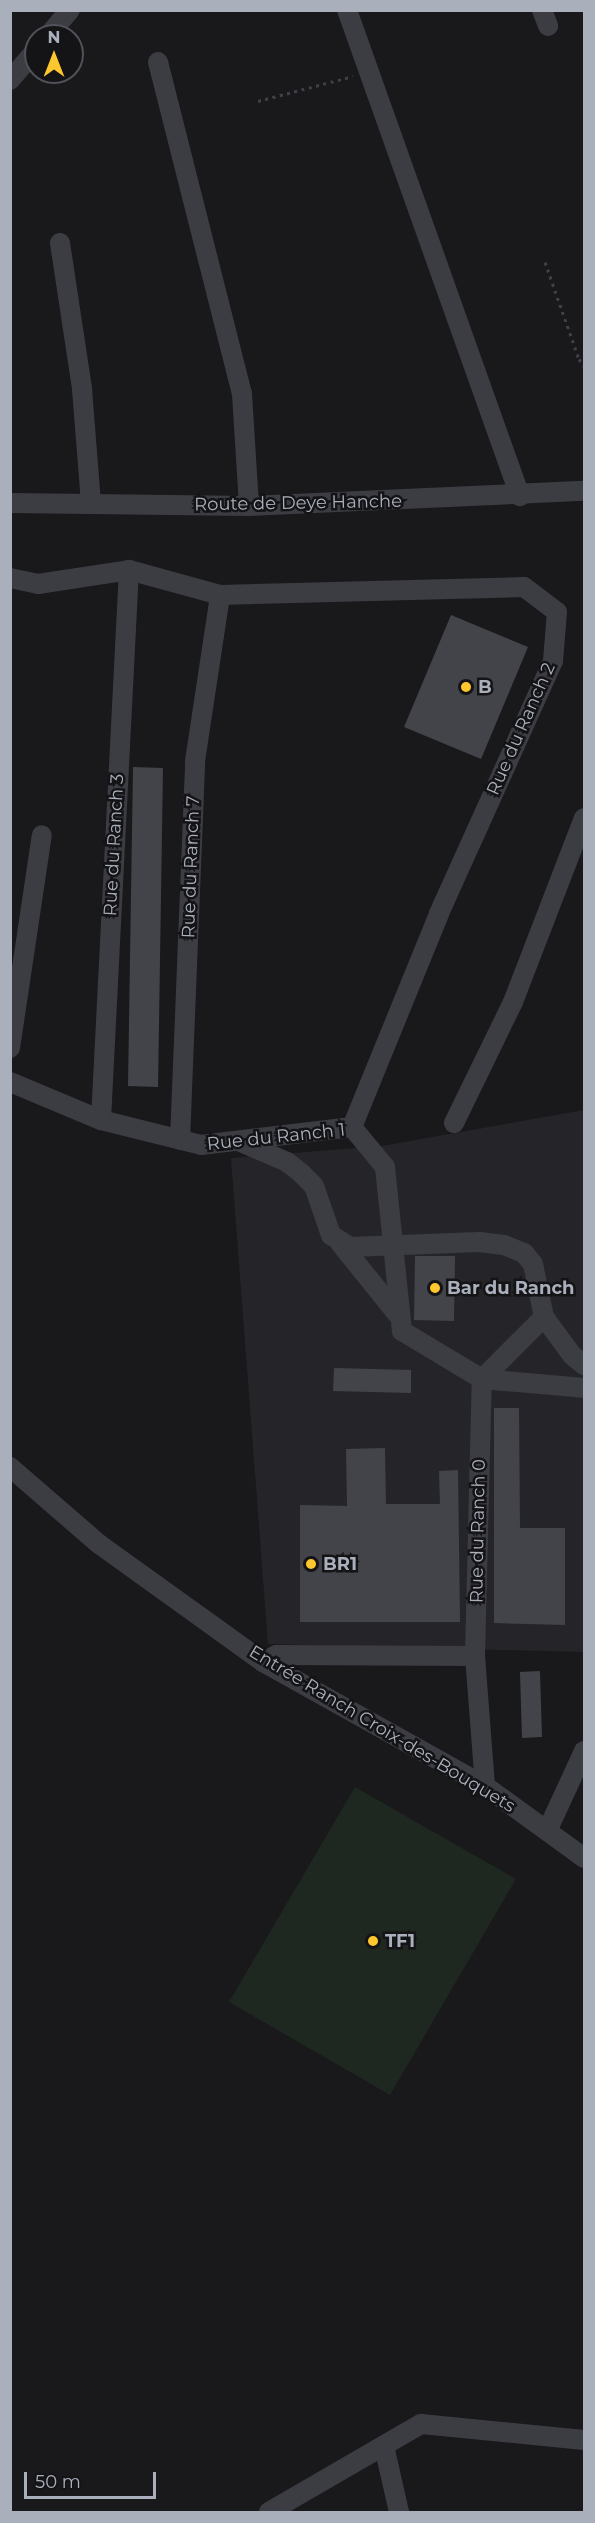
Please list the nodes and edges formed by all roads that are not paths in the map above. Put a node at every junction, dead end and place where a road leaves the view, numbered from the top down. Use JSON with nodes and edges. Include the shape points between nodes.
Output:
{"nodes":[{"id":1,"x":70,"y":10,"type":"edge"},
{"id":2,"x":347,"y":10,"type":"edge"},
{"id":3,"x":58,"y":24,"type":"edge"},
{"id":4,"x":158,"y":63,"type":"dead end"},
{"id":5,"x":24,"y":64,"type":"edge"},
{"id":6,"x":10,"y":80,"type":"edge"},
{"id":7,"x":60,"y":243,"type":"dead end"},
{"id":8,"x":585,"y":491,"type":"edge"},
{"id":9,"x":520,"y":496,"type":"junction"},
{"id":10,"x":10,"y":503,"type":"edge"},
{"id":11,"x":91,"y":504,"type":"junction"},
{"id":12,"x":249,"y":506,"type":"junction"},
{"id":13,"x":129,"y":570,"type":"junction"},
{"id":14,"x":10,"y":578,"type":"edge"},
{"id":15,"x":220,"y":595,"type":"junction"},
{"id":16,"x":585,"y":818,"type":"edge"},
{"id":17,"x":42,"y":835,"type":"dead end"},
{"id":18,"x":10,"y":1048,"type":"edge"},
{"id":19,"x":10,"y":1082,"type":"edge"},
{"id":20,"x":101,"y":1120,"type":"junction"},
{"id":21,"x":454,"y":1123,"type":"dead end"},
{"id":22,"x":352,"y":1127,"type":"junction"},
{"id":23,"x":180,"y":1140,"type":"junction"},
{"id":24,"x":239,"y":1141,"type":"junction"},
{"id":25,"x":340,"y":1243,"type":"junction"},
{"id":26,"x":395,"y":1246,"type":"junction"},
{"id":27,"x":398,"y":1315,"type":"junction"},
{"id":28,"x":544,"y":1317,"type":"junction"},
{"id":29,"x":585,"y":1365,"type":"edge"},
{"id":30,"x":482,"y":1379,"type":"junction"},
{"id":31,"x":585,"y":1388,"type":"edge"},
{"id":32,"x":10,"y":1467,"type":"edge"},
{"id":33,"x":475,"y":1656,"type":"junction"},
{"id":34,"x":263,"y":1662,"type":"junction"},
{"id":35,"x":585,"y":1751,"type":"edge"},
{"id":36,"x":484,"y":1786,"type":"junction"},
{"id":37,"x":548,"y":1829,"type":"junction"},
{"id":38,"x":585,"y":1858,"type":"edge"},
{"id":39,"x":585,"y":2440,"type":"edge"},
{"id":40,"x":384,"y":2446,"type":"junction"},
{"id":41,"x":269,"y":2512,"type":"edge"},
{"id":42,"x":399,"y":2512,"type":"edge"}],
"edges":[{"from":1,"to":3,"type":"street"},
{"from":2,"to":9,"type":"street"},
{"from":4,"to":12,"type":"street","via":[[242,394]]},
{"from":5,"to":6,"type":"street"},
{"from":7,"to":11,"type":"street","via":[[82,389]]},
{"from":8,"to":9,"type":"street","name":"Route de Deye Hanche"},
{"from":9,"to":12,"type":"street","name":"Route de Deye Hanche"},
{"from":10,"to":11,"type":"street","name":"Route de Deye Hanche"},
{"from":11,"to":12,"type":"street","name":"Route de Deye Hanche"},
{"from":13,"to":14,"type":"street","name":"Rue du Ranch 2","via":[[38,584]]},
{"from":13,"to":15,"type":"street","name":"Rue du Ranch 2"},
{"from":13,"to":20,"type":"street","name":"Rue du Ranch 3"},
{"from":15,"to":22,"type":"street","name":"Rue du Ranch 2","via":[[524,586],[557,612],[553,661],[439,914]]},
{"from":15,"to":23,"type":"street","name":"Rue du Ranch 7","via":[[195,761]]},
{"from":16,"to":21,"type":"street","via":[[513,1002]]},
{"from":17,"to":18,"type":"street"},
{"from":19,"to":20,"type":"street","name":"Rue du Ranch 1"},
{"from":20,"to":23,"type":"street","name":"Rue du Ranch 1"},
{"from":22,"to":24,"type":"street","name":"Rue du Ranch 1"},
{"from":22,"to":26,"type":"street","name":"Rue du Ranch 1","via":[[385,1167]]},
{"from":23,"to":24,"type":"street","name":"Rue du Ranch 1","via":[[201,1145]]},
{"from":24,"to":25,"type":"street","via":[[287,1162],[314,1186],[331,1235]]},
{"from":25,"to":26,"type":"street","via":[[350,1247]]},
{"from":25,"to":27,"type":"street"},
{"from":26,"to":27,"type":"street","name":"Rue du Ranch 1"},
{"from":26,"to":28,"type":"street","via":[[479,1242],[504,1245],[524,1253],[532,1264]]},
{"from":27,"to":30,"type":"street","via":[[402,1331]]},
{"from":28,"to":29,"type":"street","via":[[572,1355]]},
{"from":28,"to":30,"type":"street"},
{"from":30,"to":31,"type":"street"},
{"from":30,"to":33,"type":"street","name":"Rue du Ranch 0"},
{"from":32,"to":34,"type":"street","name":"Entrée Ranch Croix-des-Bouquets","via":[[99,1544]]},
{"from":33,"to":34,"type":"street","via":[[276,1655]]},
{"from":33,"to":36,"type":"street","name":"Rue du Ranch 0"},
{"from":34,"to":36,"type":"street","name":"Entrée Ranch Croix-des-Bouquets"},
{"from":35,"to":37,"type":"street"},
{"from":36,"to":37,"type":"street","name":"Entrée Ranch Croix-des-Bouquets"},
{"from":37,"to":38,"type":"street","name":"Entrée Ranch Croix-des-Bouquets"},
{"from":39,"to":40,"type":"street","via":[[421,2424]]},
{"from":40,"to":41,"type":"street"},
{"from":40,"to":42,"type":"street"}]}
